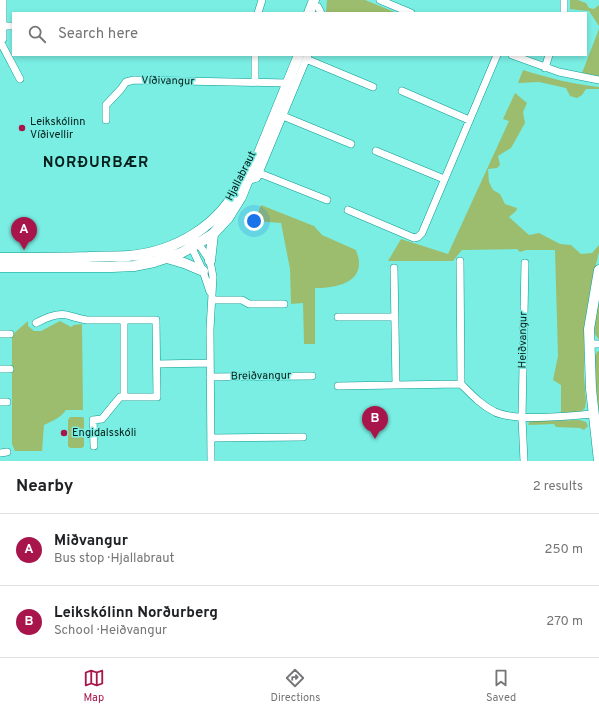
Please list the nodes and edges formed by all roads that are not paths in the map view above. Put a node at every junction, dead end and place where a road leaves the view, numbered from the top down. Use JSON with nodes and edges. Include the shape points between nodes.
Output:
{"nodes":[{"id":1,"x":3,"y":0,"type":"edge"},
{"id":2,"x":262,"y":0,"type":"edge"},
{"id":3,"x":380,"y":0,"type":"edge"},
{"id":4,"x":564,"y":0,"type":"edge"},
{"id":5,"x":258,"y":12,"type":"edge"},
{"id":6,"x":409,"y":12,"type":"edge"},
{"id":7,"x":564,"y":12,"type":"edge"},
{"id":8,"x":4,"y":26,"type":"junction"},
{"id":9,"x":12,"y":26,"type":"edge"},
{"id":10,"x":0,"y":43,"type":"edge"},
{"id":11,"x":255,"y":56,"type":"edge"},
{"id":12,"x":293,"y":56,"type":"edge"},
{"id":13,"x":304,"y":56,"type":"edge"},
{"id":14,"x":496,"y":56,"type":"edge"},
{"id":15,"x":514,"y":56,"type":"edge"},
{"id":16,"x":550,"y":56,"type":"edge"},
{"id":17,"x":544,"y":68,"type":"junction"},
{"id":18,"x":20,"y":79,"type":"dead end"},
{"id":19,"x":599,"y":80,"type":"edge"},
{"id":20,"x":255,"y":82,"type":"junction"},
{"id":21,"x":285,"y":82,"type":"junction"},
{"id":22,"x":373,"y":87,"type":"dead end"},
{"id":23,"x":402,"y":91,"type":"dead end"},
{"id":24,"x":283,"y":116,"type":"junction"},
{"id":25,"x":106,"y":120,"type":"dead end"},
{"id":26,"x":469,"y":120,"type":"junction"},
{"id":27,"x":351,"y":144,"type":"dead end"},
{"id":28,"x":376,"y":151,"type":"dead end"},
{"id":29,"x":259,"y":173,"type":"junction"},
{"id":30,"x":444,"y":179,"type":"junction"},
{"id":31,"x":246,"y":181,"type":"junction"},
{"id":32,"x":327,"y":200,"type":"dead end"},
{"id":33,"x":348,"y":210,"type":"dead end"},
{"id":34,"x":213,"y":234,"type":"junction"},
{"id":35,"x":192,"y":241,"type":"junction"},
{"id":36,"x":0,"y":258,"type":"edge"},
{"id":37,"x":166,"y":258,"type":"junction"},
{"id":38,"x":210,"y":261,"type":"junction"},
{"id":39,"x":460,"y":262,"type":"dead end"},
{"id":40,"x":525,"y":263,"type":"dead end"},
{"id":41,"x":0,"y":267,"type":"edge"},
{"id":42,"x":394,"y":268,"type":"dead end"},
{"id":43,"x":599,"y":270,"type":"edge"},
{"id":44,"x":204,"y":271,"type":"junction"},
{"id":45,"x":212,"y":300,"type":"junction"},
{"id":46,"x":284,"y":304,"type":"dead end"},
{"id":47,"x":338,"y":317,"type":"dead end"},
{"id":48,"x":395,"y":317,"type":"junction"},
{"id":49,"x":124,"y":320,"type":"junction"},
{"id":50,"x":36,"y":323,"type":"dead end"},
{"id":51,"x":0,"y":334,"type":"edge"},
{"id":52,"x":10,"y":334,"type":"dead end"},
{"id":53,"x":595,"y":344,"type":"edge"},
{"id":54,"x":210,"y":363,"type":"junction"},
{"id":55,"x":157,"y":364,"type":"junction"},
{"id":56,"x":0,"y":369,"type":"edge"},
{"id":57,"x":10,"y":369,"type":"dead end"},
{"id":58,"x":312,"y":376,"type":"dead end"},
{"id":59,"x":210,"y":377,"type":"junction"},
{"id":60,"x":461,"y":384,"type":"junction"},
{"id":61,"x":396,"y":385,"type":"junction"},
{"id":62,"x":338,"y":386,"type":"dead end"},
{"id":63,"x":124,"y":397,"type":"junction"},
{"id":64,"x":593,"y":414,"type":"junction"},
{"id":65,"x":522,"y":418,"type":"junction"},
{"id":66,"x":303,"y":437,"type":"dead end"},
{"id":67,"x":211,"y":438,"type":"junction"},
{"id":68,"x":94,"y":446,"type":"dead end"},
{"id":69,"x":211,"y":461,"type":"edge"},
{"id":70,"x":524,"y":461,"type":"edge"},
{"id":71,"x":599,"y":461,"type":"edge"}],
"edges":[{"from":1,"to":8,"type":"street"},
{"from":2,"to":5,"type":"street"},
{"from":3,"to":6,"type":"street"},
{"from":4,"to":7,"type":"street"},
{"from":8,"to":9,"type":"street"},
{"from":8,"to":10,"type":"street","via":[[3,39]]},
{"from":10,"to":18,"type":"street"},
{"from":11,"to":20,"type":"street"},
{"from":12,"to":21,"type":"main road","name":"Hjallabraut"},
{"from":13,"to":21,"type":"main road","name":"Hjallabraut"},
{"from":13,"to":22,"type":"street"},
{"from":13,"to":24,"type":"street","name":"Hjallabraut"},
{"from":14,"to":26,"type":"street"},
{"from":15,"to":17,"type":"street"},
{"from":16,"to":17,"type":"street"},
{"from":17,"to":19,"type":"street"},
{"from":20,"to":21,"type":"street","name":"Víðivangur"},
{"from":20,"to":25,"type":"street","name":"Víðivangur","via":[[126,82],[106,105]]},
{"from":21,"to":31,"type":"main road","name":"Hjallabraut"},
{"from":21,"to":35,"type":"main road","name":"Hjallabraut","via":[[236,189],[223,211]]},
{"from":23,"to":26,"type":"street"},
{"from":24,"to":27,"type":"street"},
{"from":24,"to":29,"type":"street","name":"Hjallabraut"},
{"from":26,"to":30,"type":"street"},
{"from":28,"to":30,"type":"street"},
{"from":29,"to":31,"type":"street","name":"Hjallabraut","via":[[257,178]]},
{"from":29,"to":32,"type":"street","name":"Hjallabraut"},
{"from":30,"to":33,"type":"street","via":[[422,234],[418,237],[414,238]]},
{"from":31,"to":34,"type":"main road","name":"Hjallabraut","via":[[233,212]]},
{"from":34,"to":35,"type":"main road","name":"Hjallabraut"},
{"from":34,"to":38,"type":"main road"},
{"from":35,"to":36,"type":"main road","name":"Hjallabraut","via":[[128,256]]},
{"from":35,"to":37,"type":"main road","name":"Hjallabraut"},
{"from":35,"to":38,"type":"street"},
{"from":35,"to":44,"type":"street"},
{"from":37,"to":41,"type":"main road","name":"Hjallabraut","via":[[134,266]]},
{"from":37,"to":44,"type":"main road"},
{"from":38,"to":45,"type":"street","via":[[213,278]]},
{"from":39,"to":60,"type":"street"},
{"from":40,"to":65,"type":"street","name":"Heiðvangur"},
{"from":42,"to":48,"type":"street"},
{"from":43,"to":53,"type":"main road","via":[[589,329]]},
{"from":44,"to":45,"type":"street"},
{"from":45,"to":46,"type":"street"},
{"from":45,"to":54,"type":"street"},
{"from":47,"to":48,"type":"street"},
{"from":48,"to":61,"type":"street"},
{"from":49,"to":50,"type":"street","via":[[86,320],[56,315]]},
{"from":49,"to":55,"type":"street","via":[[156,320]]},
{"from":49,"to":63,"type":"street"},
{"from":51,"to":52,"type":"street"},
{"from":53,"to":64,"type":"main road"},
{"from":54,"to":55,"type":"street"},
{"from":54,"to":59,"type":"street"},
{"from":55,"to":63,"type":"street","via":[[157,397]]},
{"from":56,"to":57,"type":"street"},
{"from":58,"to":59,"type":"street","name":"Breiðvangur"},
{"from":59,"to":67,"type":"street"},
{"from":60,"to":61,"type":"street"},
{"from":60,"to":65,"type":"street","via":[[483,405],[496,412]]},
{"from":61,"to":62,"type":"street"},
{"from":63,"to":68,"type":"street","via":[[120,397],[102,419],[94,420]]},
{"from":64,"to":65,"type":"street"},
{"from":64,"to":71,"type":"main road"},
{"from":65,"to":70,"type":"street","name":"Heiðvangur"},
{"from":66,"to":67,"type":"street"},
{"from":67,"to":69,"type":"street"}]}
